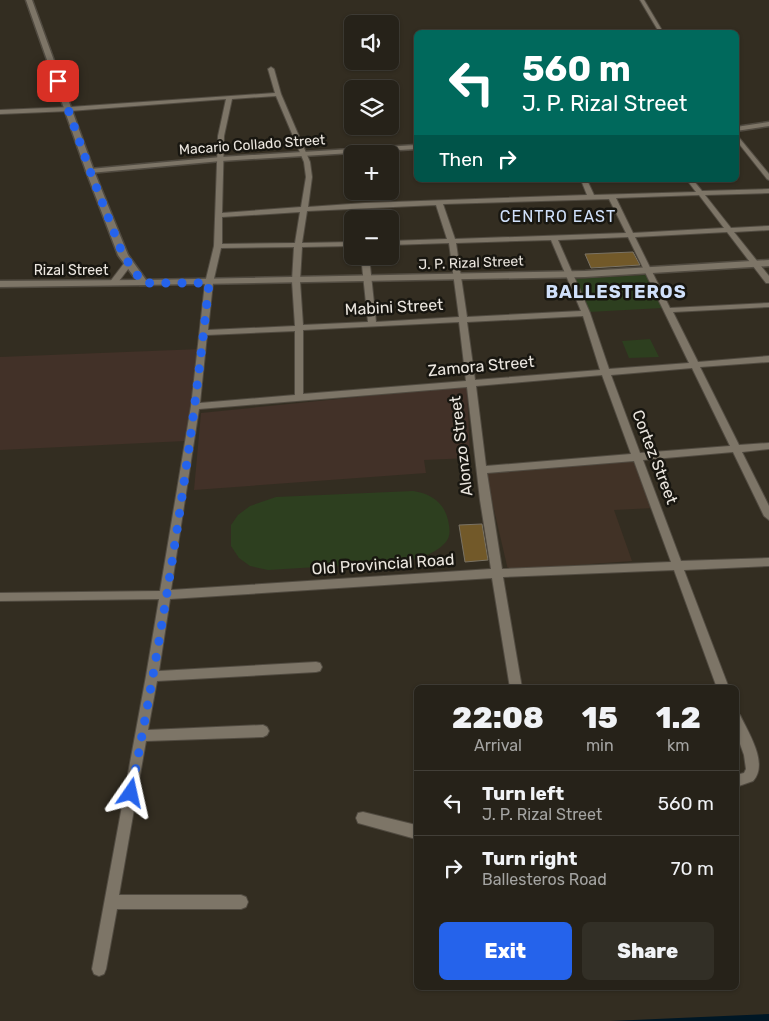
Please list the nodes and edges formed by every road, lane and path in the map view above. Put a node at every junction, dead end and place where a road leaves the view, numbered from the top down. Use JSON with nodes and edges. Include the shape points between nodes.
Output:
{"nodes":[{"id":1,"x":29,"y":0,"type":"edge"},
{"id":2,"x":642,"y":0,"type":"edge"},
{"id":3,"x":660,"y":30,"type":"edge"},
{"id":4,"x":271,"y":69,"type":"dead end"},
{"id":5,"x":278,"y":94,"type":"junction"},
{"id":6,"x":229,"y":97,"type":"junction"},
{"id":7,"x":68,"y":110,"type":"junction"},
{"id":8,"x":0,"y":112,"type":"edge"},
{"id":9,"x":769,"y":124,"type":"edge"},
{"id":10,"x":739,"y":129,"type":"edge"},
{"id":11,"x":739,"y":140,"type":"edge"},
{"id":12,"x":414,"y":148,"type":"edge"},
{"id":13,"x":302,"y":154,"type":"junction"},
{"id":14,"x":221,"y":160,"type":"junction"},
{"id":15,"x":90,"y":171,"type":"junction"},
{"id":16,"x":769,"y":178,"type":"edge"},
{"id":17,"x":585,"y":182,"type":"edge"},
{"id":18,"x":691,"y":182,"type":"edge"},
{"id":19,"x":769,"y":191,"type":"edge"},
{"id":20,"x":700,"y":195,"type":"junction"},
{"id":21,"x":591,"y":197,"type":"junction"},
{"id":22,"x":612,"y":197,"type":"junction"},
{"id":23,"x":439,"y":202,"type":"junction"},
{"id":24,"x":305,"y":208,"type":"junction"},
{"id":25,"x":220,"y":215,"type":"junction"},
{"id":26,"x":769,"y":228,"type":"edge"},
{"id":27,"x":729,"y":230,"type":"junction"},
{"id":28,"x":631,"y":236,"type":"junction"},
{"id":29,"x":554,"y":238,"type":"junction"},
{"id":30,"x":452,"y":242,"type":"junction"},
{"id":31,"x":399,"y":243,"type":"edge"},
{"id":32,"x":344,"y":244,"type":"edge"},
{"id":33,"x":298,"y":245,"type":"junction"},
{"id":34,"x":218,"y":246,"type":"junction"},
{"id":35,"x":769,"y":263,"type":"edge"},
{"id":36,"x":128,"y":264,"type":"junction"},
{"id":37,"x":757,"y":264,"type":"junction"},
{"id":38,"x":366,"y":265,"type":"edge"},
{"id":39,"x":649,"y":270,"type":"junction"},
{"id":40,"x":569,"y":274,"type":"junction"},
{"id":41,"x":458,"y":277,"type":"junction"},
{"id":42,"x":368,"y":280,"type":"junction"},
{"id":43,"x":296,"y":281,"type":"junction"},
{"id":44,"x":769,"y":281,"type":"edge"},
{"id":45,"x":113,"y":283,"type":"junction"},
{"id":46,"x":143,"y":283,"type":"junction"},
{"id":47,"x":209,"y":283,"type":"junction"},
{"id":48,"x":0,"y":284,"type":"edge"},
{"id":49,"x":769,"y":305,"type":"edge"},
{"id":50,"x":668,"y":310,"type":"junction"},
{"id":51,"x":586,"y":313,"type":"junction"},
{"id":52,"x":464,"y":318,"type":"junction"},
{"id":53,"x":372,"y":323,"type":"junction"},
{"id":54,"x":299,"y":327,"type":"junction"},
{"id":55,"x":204,"y":332,"type":"junction"},
{"id":56,"x":769,"y":359,"type":"edge"},
{"id":57,"x":694,"y":365,"type":"junction"},
{"id":58,"x":605,"y":371,"type":"junction"},
{"id":59,"x":471,"y":382,"type":"junction"},
{"id":60,"x":299,"y":397,"type":"junction"},
{"id":61,"x":195,"y":406,"type":"junction"},
{"id":62,"x":769,"y":446,"type":"edge"},
{"id":63,"x":737,"y":449,"type":"junction"},
{"id":64,"x":638,"y":458,"type":"junction"},
{"id":65,"x":481,"y":470,"type":"junction"},
{"id":66,"x":769,"y":516,"type":"edge"},
{"id":67,"x":769,"y":562,"type":"edge"},
{"id":68,"x":678,"y":566,"type":"junction"},
{"id":69,"x":498,"y":573,"type":"junction"},
{"id":70,"x":166,"y":595,"type":"junction"},
{"id":71,"x":0,"y":597,"type":"edge"},
{"id":72,"x":316,"y":667,"type":"dead end"},
{"id":73,"x":152,"y":676,"type":"junction"},
{"id":74,"x":516,"y":685,"type":"edge"},
{"id":75,"x":723,"y":685,"type":"edge"},
{"id":76,"x":739,"y":727,"type":"edge"},
{"id":77,"x":263,"y":731,"type":"dead end"},
{"id":78,"x":142,"y":736,"type":"junction"},
{"id":79,"x":739,"y":780,"type":"edge"},
{"id":80,"x":363,"y":818,"type":"dead end"},
{"id":81,"x":414,"y":831,"type":"edge"},
{"id":82,"x":110,"y":902,"type":"junction"},
{"id":83,"x":241,"y":902,"type":"dead end"},
{"id":84,"x":99,"y":969,"type":"dead end"}],
"edges":[{"from":1,"to":7,"type":"main road"},
{"from":2,"to":3,"type":"street"},
{"from":4,"to":5,"type":"street"},
{"from":5,"to":6,"type":"street"},
{"from":5,"to":13,"type":"street"},
{"from":6,"to":7,"type":"street"},
{"from":6,"to":14,"type":"street","via":[[221,136]]},
{"from":7,"to":8,"type":"street"},
{"from":7,"to":15,"type":"main road"},
{"from":9,"to":10,"type":"main road"},
{"from":11,"to":16,"type":"street"},
{"from":12,"to":13,"type":"main road","name":"Macario Collado Street"},
{"from":13,"to":14,"type":"main road","name":"Macario Collado Street"},
{"from":13,"to":24,"type":"street","via":[[307,162],[309,178]]},
{"from":14,"to":15,"type":"main road","name":"Macario Collado Street"},
{"from":14,"to":25,"type":"street"},
{"from":15,"to":36,"type":"main road"},
{"from":17,"to":21,"type":"street"},
{"from":18,"to":20,"type":"street"},
{"from":19,"to":20,"type":"street"},
{"from":20,"to":22,"type":"street"},
{"from":20,"to":27,"type":"street"},
{"from":21,"to":22,"type":"street"},
{"from":21,"to":23,"type":"street"},
{"from":22,"to":28,"type":"street"},
{"from":23,"to":24,"type":"street"},
{"from":23,"to":30,"type":"street","name":"Alonzo Street"},
{"from":24,"to":25,"type":"street"},
{"from":24,"to":33,"type":"street"},
{"from":25,"to":34,"type":"street"},
{"from":26,"to":27,"type":"street"},
{"from":27,"to":28,"type":"street"},
{"from":27,"to":37,"type":"street"},
{"from":28,"to":29,"type":"street"},
{"from":28,"to":39,"type":"street"},
{"from":29,"to":30,"type":"street"},
{"from":29,"to":40,"type":"street","name":"Cortez Street"},
{"from":30,"to":31,"type":"street"},
{"from":30,"to":41,"type":"street","name":"Alonzo Street"},
{"from":32,"to":33,"type":"street"},
{"from":33,"to":34,"type":"street"},
{"from":33,"to":43,"type":"street"},
{"from":34,"to":47,"type":"street"},
{"from":35,"to":37,"type":"main road","name":"J. P. Rizal Street"},
{"from":36,"to":45,"type":"street"},
{"from":36,"to":46,"type":"main road"},
{"from":37,"to":39,"type":"main road","name":"J. P. Rizal Street"},
{"from":37,"to":44,"type":"street"},
{"from":38,"to":42,"type":"street"},
{"from":39,"to":40,"type":"main road","name":"J. P. Rizal Street"},
{"from":39,"to":50,"type":"street"},
{"from":40,"to":41,"type":"main road","name":"J. P. Rizal Street"},
{"from":40,"to":51,"type":"street","name":"Cortez Street"},
{"from":41,"to":42,"type":"main road","name":"J. P. Rizal Street"},
{"from":41,"to":52,"type":"street","name":"Alonzo Street"},
{"from":42,"to":43,"type":"main road","name":"J. P. Rizal Street"},
{"from":42,"to":53,"type":"street"},
{"from":43,"to":47,"type":"main road","name":"J. P. Rizal Street"},
{"from":43,"to":54,"type":"street"},
{"from":45,"to":46,"type":"main road","name":"Rizal Street"},
{"from":45,"to":48,"type":"main road","name":"Rizal Street"},
{"from":46,"to":47,"type":"main road","name":"J. P. Rizal Street"},
{"from":47,"to":55,"type":"street"},
{"from":49,"to":50,"type":"street"},
{"from":50,"to":57,"type":"street"},
{"from":51,"to":52,"type":"street","name":"Mabini Street"},
{"from":51,"to":58,"type":"street","name":"Cortez Street"},
{"from":52,"to":53,"type":"street","name":"Mabini Street"},
{"from":52,"to":59,"type":"street","name":"Alonzo Street"},
{"from":53,"to":54,"type":"street","name":"Mabini Street"},
{"from":54,"to":55,"type":"street","name":"Mabini Street"},
{"from":54,"to":60,"type":"street"},
{"from":55,"to":61,"type":"street"},
{"from":56,"to":57,"type":"street","name":"Zamora Street"},
{"from":57,"to":58,"type":"street","name":"Zamora Street"},
{"from":57,"to":63,"type":"street"},
{"from":58,"to":59,"type":"street","name":"Zamora Street"},
{"from":58,"to":64,"type":"street","name":"Cortez Street"},
{"from":59,"to":60,"type":"street","name":"Zamora Street"},
{"from":59,"to":65,"type":"street","name":"Alonzo Street"},
{"from":60,"to":61,"type":"street","name":"Zamora Street"},
{"from":61,"to":70,"type":"street"},
{"from":62,"to":63,"type":"street"},
{"from":63,"to":64,"type":"street"},
{"from":63,"to":66,"type":"street"},
{"from":64,"to":65,"type":"street"},
{"from":64,"to":68,"type":"street","name":"Cortez Street"},
{"from":65,"to":69,"type":"street","name":"Alonzo Street"},
{"from":67,"to":68,"type":"street","name":"Old Provincial Road"},
{"from":68,"to":69,"type":"street","name":"Old Provincial Road"},
{"from":68,"to":75,"type":"street","name":"Cortez Street"},
{"from":69,"to":70,"type":"street","name":"Old Provincial Road"},
{"from":69,"to":74,"type":"street","name":"Alonzo Street"},
{"from":70,"to":71,"type":"street","name":"Old Provincial Road"},
{"from":70,"to":73,"type":"street"},
{"from":72,"to":73,"type":"street"},
{"from":73,"to":78,"type":"street"},
{"from":76,"to":79,"type":"street","via":[[753,768],[746,778]]},
{"from":77,"to":78,"type":"street"},
{"from":78,"to":82,"type":"street"},
{"from":80,"to":81,"type":"street"},
{"from":82,"to":83,"type":"street"},
{"from":82,"to":84,"type":"street"}]}
